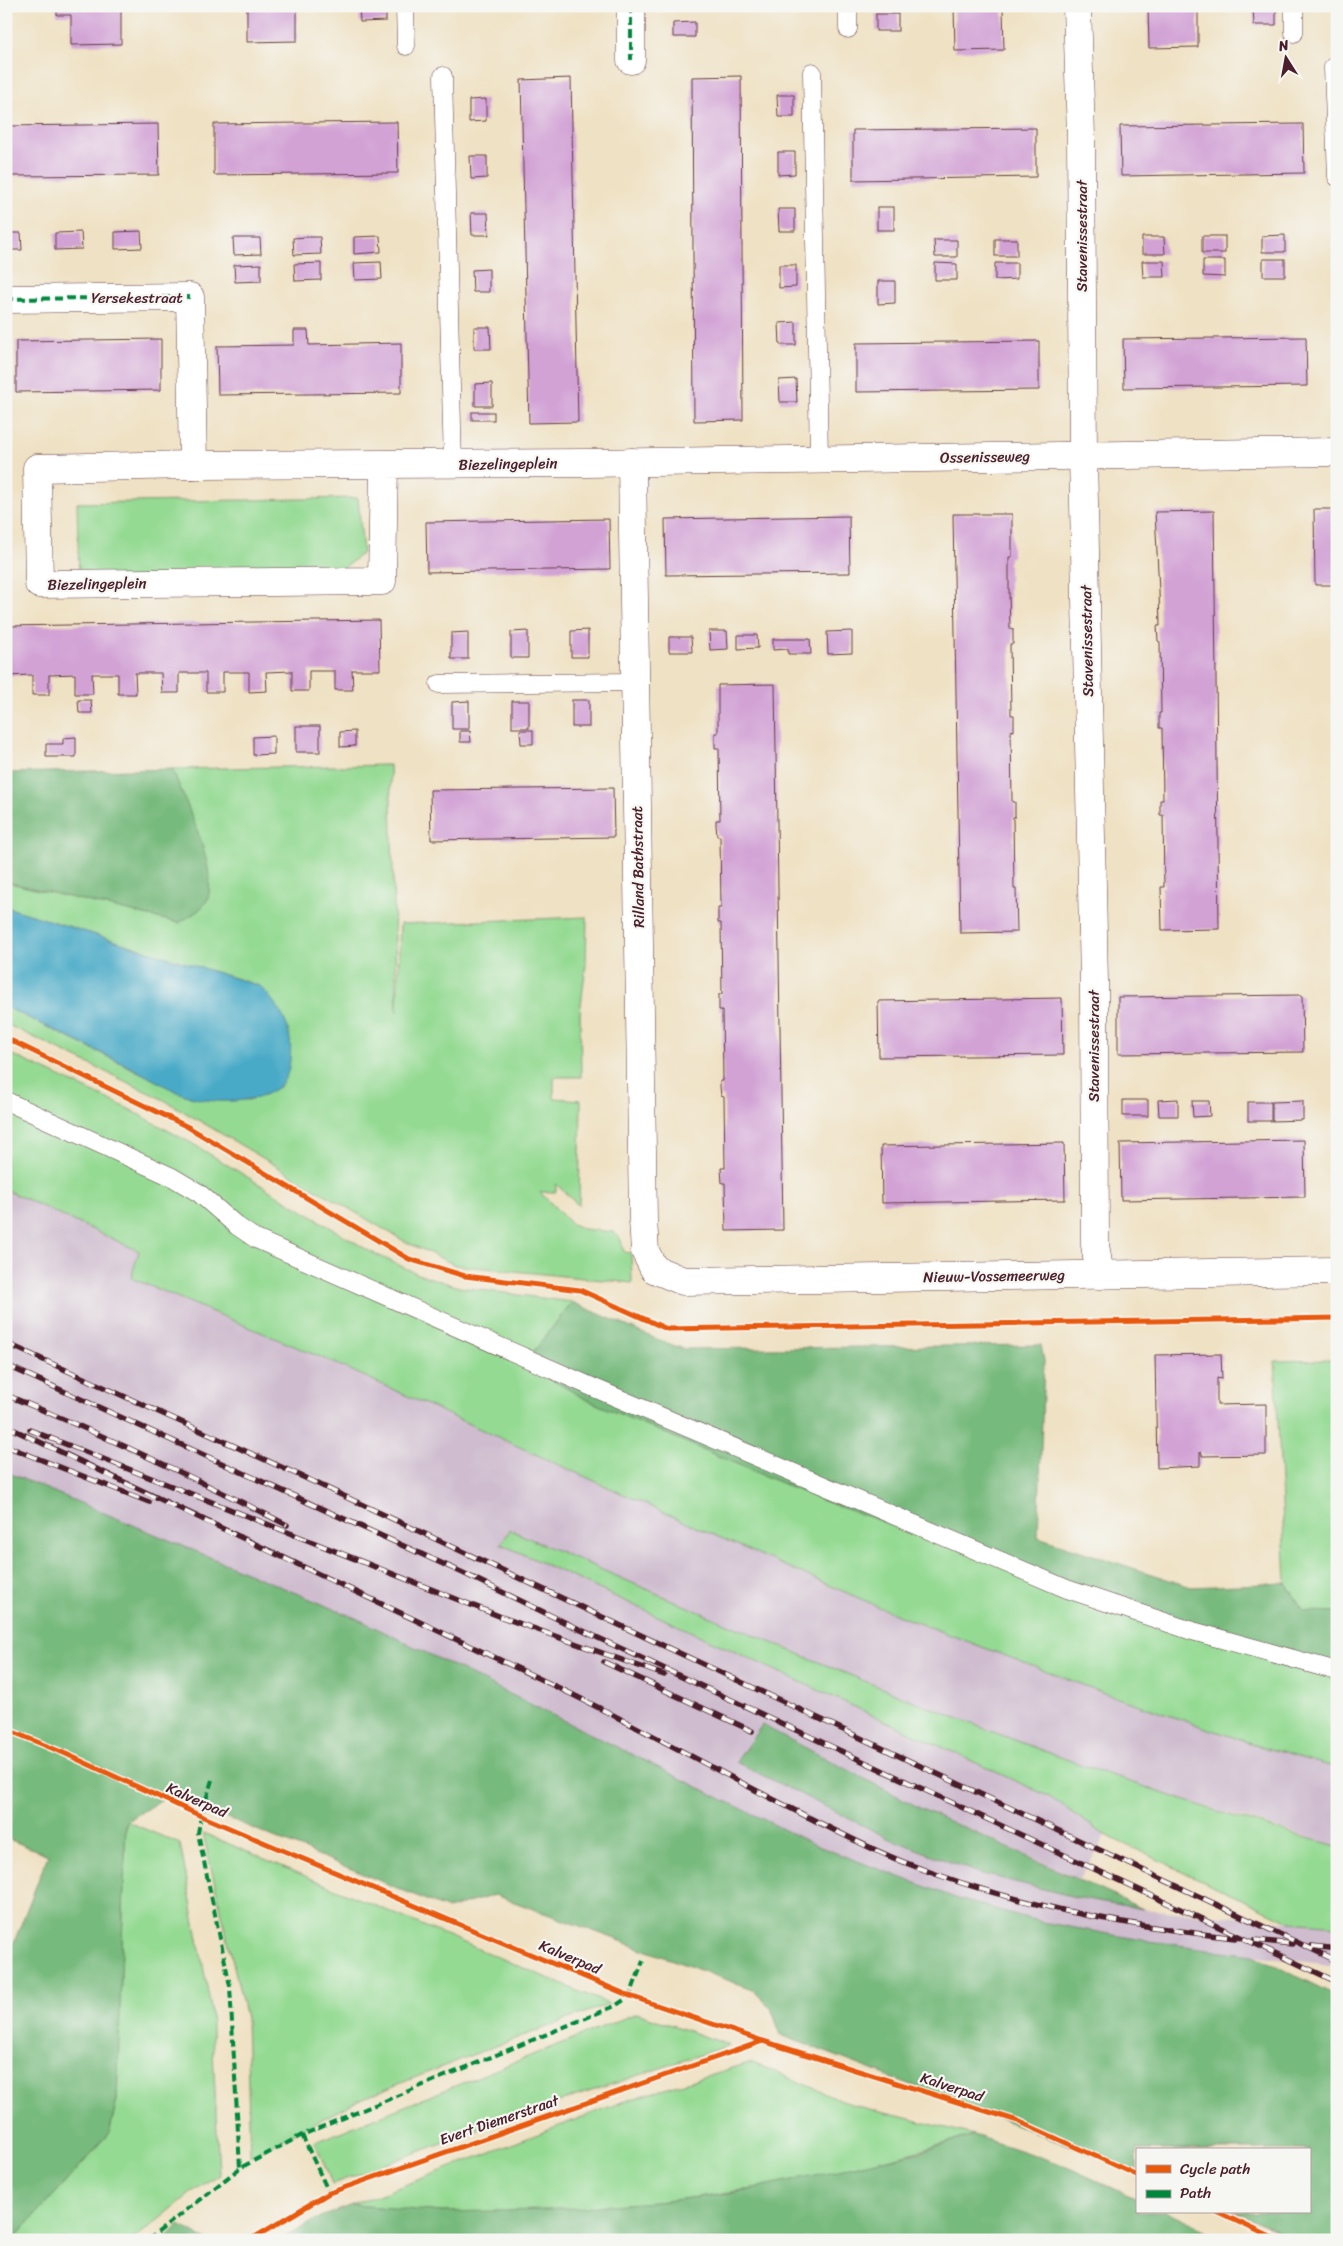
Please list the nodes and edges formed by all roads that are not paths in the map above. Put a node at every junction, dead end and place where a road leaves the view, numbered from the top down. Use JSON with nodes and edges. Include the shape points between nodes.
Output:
{"nodes":[{"id":1,"x":405,"y":6,"type":"edge"},
{"id":2,"x":631,"y":6,"type":"edge"},
{"id":3,"x":848,"y":6,"type":"edge"},
{"id":4,"x":1078,"y":6,"type":"edge"},
{"id":5,"x":1294,"y":6,"type":"edge"},
{"id":6,"x":848,"y":29,"type":"dead end"},
{"id":7,"x":1294,"y":32,"type":"dead end"},
{"id":8,"x":406,"y":46,"type":"dead end"},
{"id":9,"x":631,"y":60,"type":"dead end"},
{"id":10,"x":1333,"y":67,"type":"dead end"},
{"id":11,"x":812,"y":72,"type":"dead end"},
{"id":12,"x":443,"y":76,"type":"dead end"},
{"id":13,"x":1337,"y":177,"type":"edge"},
{"id":14,"x":6,"y":299,"type":"edge"},
{"id":15,"x":1337,"y":452,"type":"edge"},
{"id":16,"x":1083,"y":455,"type":"junction"},
{"id":17,"x":819,"y":459,"type":"junction"},
{"id":18,"x":632,"y":462,"type":"junction"},
{"id":19,"x":193,"y":465,"type":"junction"},
{"id":20,"x":384,"y":465,"type":"junction"},
{"id":21,"x":453,"y":465,"type":"junction"},
{"id":22,"x":635,"y":682,"type":"junction"},
{"id":23,"x":439,"y":684,"type":"dead end"},
{"id":24,"x":6,"y":1101,"type":"edge"},
{"id":25,"x":654,"y":1269,"type":"joint"},
{"id":26,"x":1337,"y":1271,"type":"edge"},
{"id":27,"x":1100,"y":1275,"type":"junction"},
{"id":28,"x":1337,"y":1671,"type":"edge"}],
"edges":[{"from":1,"to":8,"type":"lane"},
{"from":2,"to":9,"type":"street"},
{"from":3,"to":6,"type":"lane"},
{"from":4,"to":16,"type":"street","name":"Stavenissestraat"},
{"from":5,"to":7,"type":"lane"},
{"from":10,"to":13,"type":"lane"},
{"from":11,"to":17,"type":"lane"},
{"from":12,"to":21,"type":"lane"},
{"from":14,"to":19,"type":"street","name":"Yersekestraat","via":[[190,297]]},
{"from":15,"to":16,"type":"street","name":"Ossenisseweg"},
{"from":16,"to":17,"type":"street","name":"Ossenisseweg"},
{"from":16,"to":27,"type":"street","name":"Stavenissestraat","via":[[1094,982],[1095,1245]]},
{"from":17,"to":18,"type":"street","name":"Ossenisseweg"},
{"from":18,"to":21,"type":"street","name":"Biezelingeplein"},
{"from":18,"to":22,"type":"street","name":"Rilland Bathstraat"},
{"from":19,"to":20,"type":"street","name":"Biezelingeplein"},
{"from":19,"to":20,"type":"street","name":"Biezelingeplein","via":[[37,468],[39,584],[382,581]]},
{"from":20,"to":21,"type":"street","name":"Biezelingeplein"},
{"from":22,"to":23,"type":"lane"},
{"from":22,"to":25,"type":"street","name":"Rilland Bathstraat","via":[[643,1220],[645,1251]]},
{"from":24,"to":28,"type":"lane","via":[[172,1177],[256,1239],[592,1387],[1067,1589],[1188,1630]]},
{"from":25,"to":27,"type":"street","name":"Nieuw-Vossemeerweg","via":[[683,1281]]},
{"from":26,"to":27,"type":"street","name":"Nieuw-Vossemeerweg"}]}
